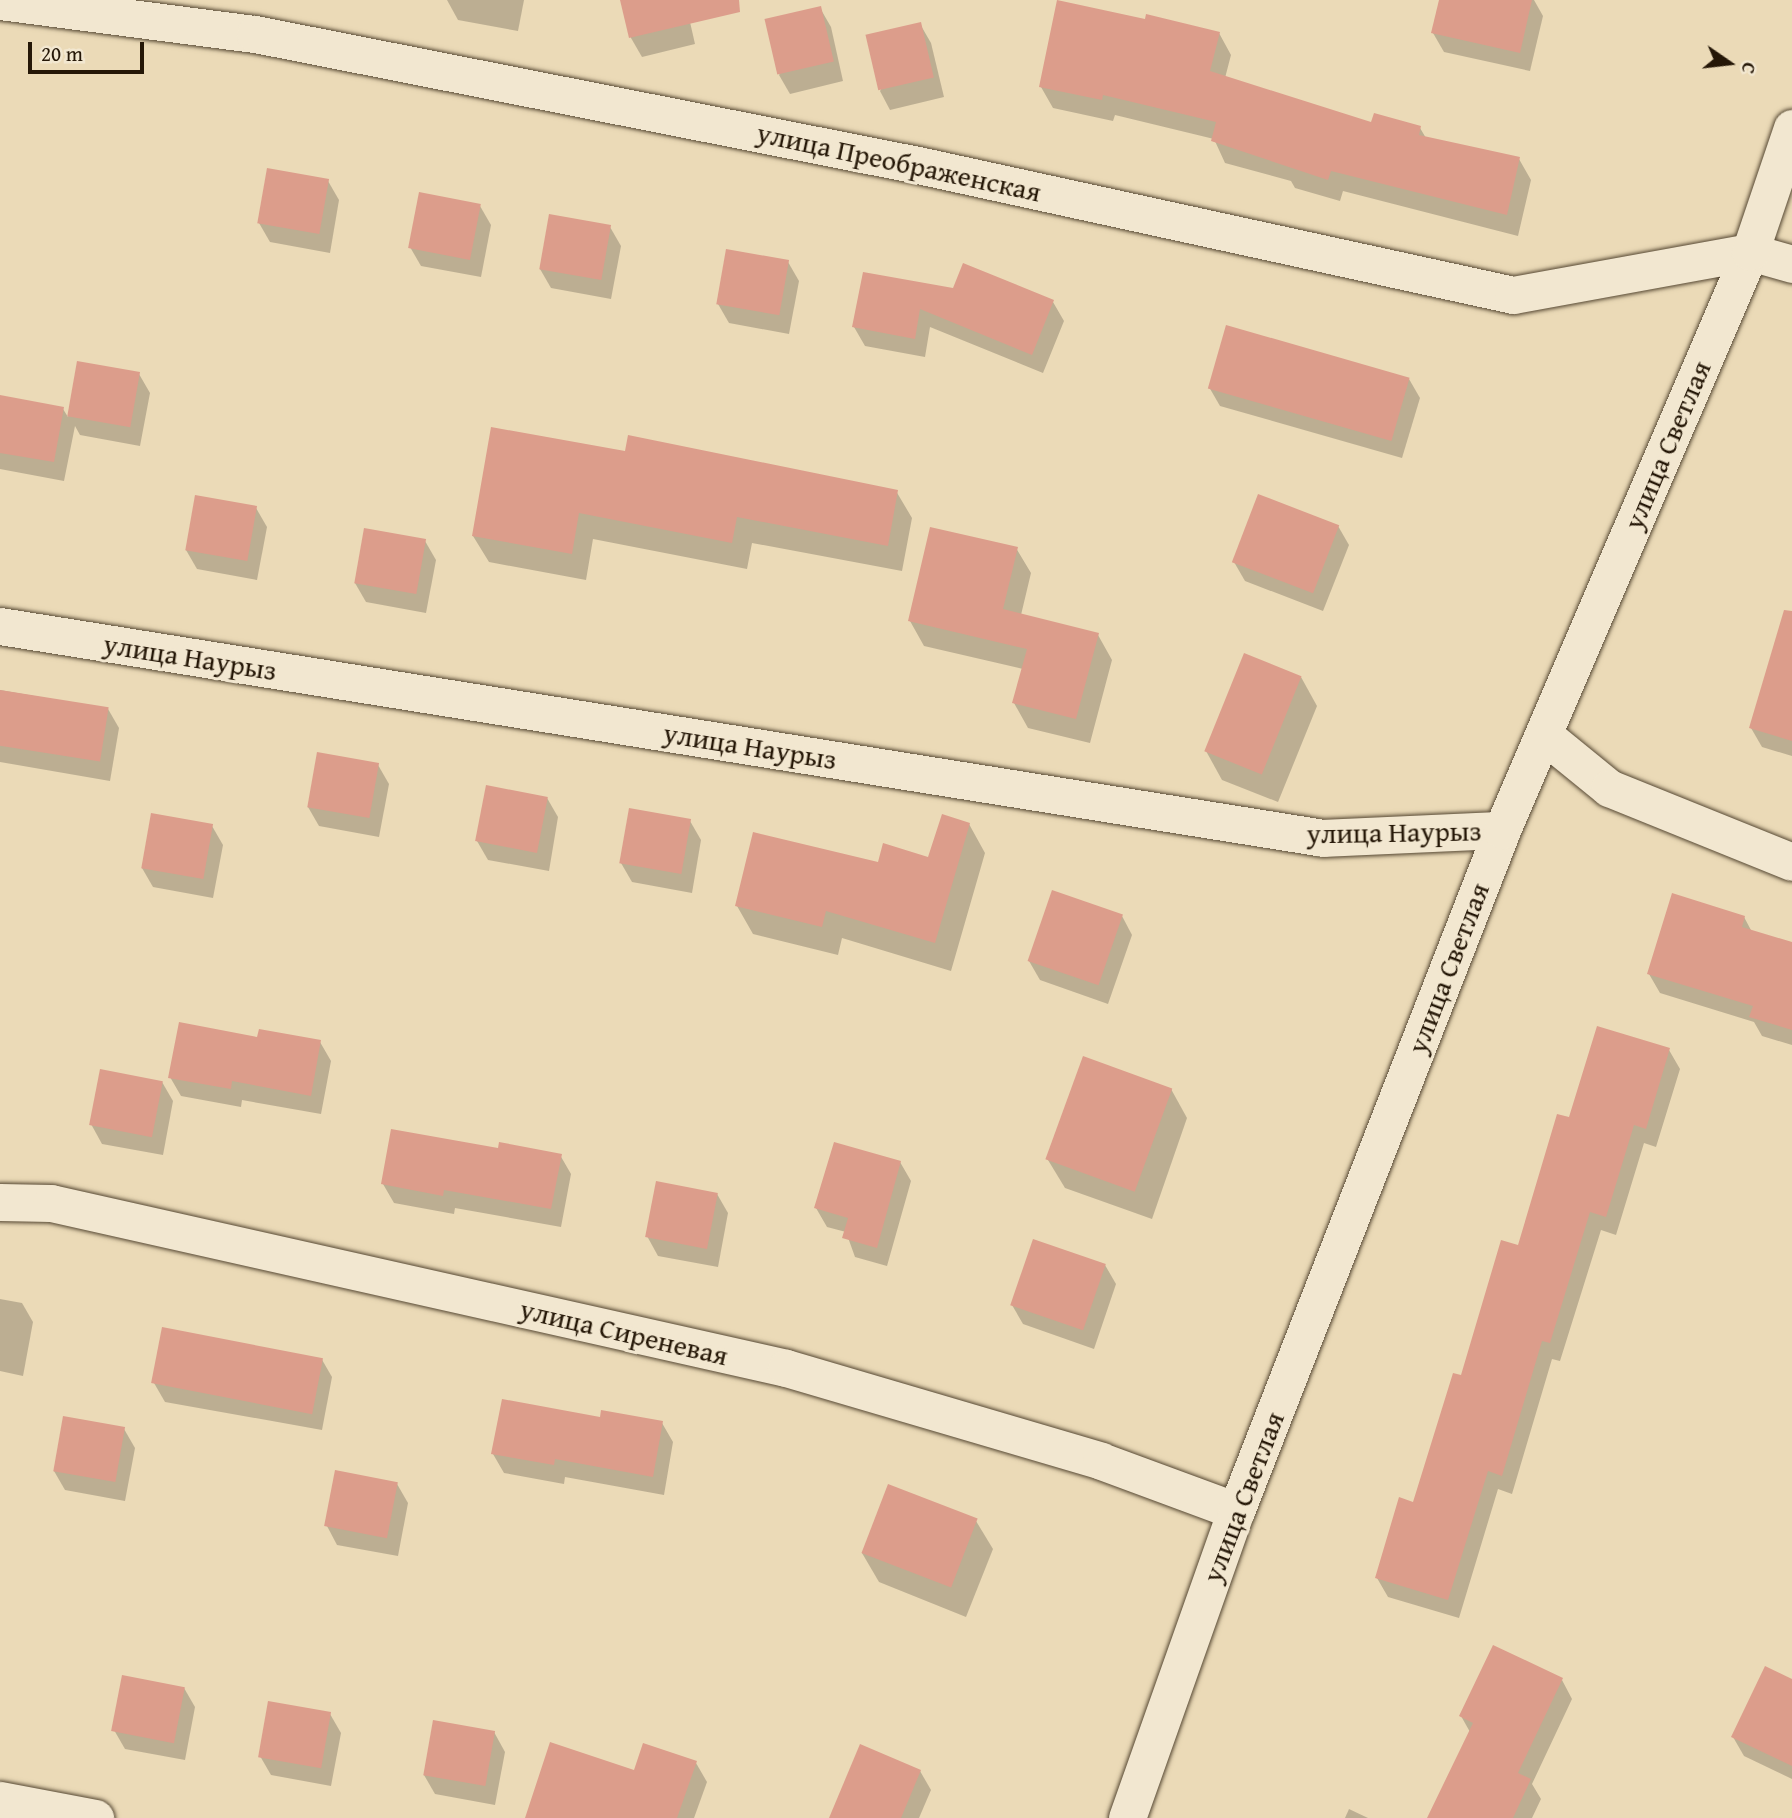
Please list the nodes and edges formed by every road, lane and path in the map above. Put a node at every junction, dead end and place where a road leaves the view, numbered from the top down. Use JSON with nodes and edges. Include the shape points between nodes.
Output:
{"nodes":[{"id":1,"x":0,"y":1,"type":"edge"},
{"id":2,"x":1792,"y":128,"type":"edge"},
{"id":3,"x":1750,"y":252,"type":"junction"},
{"id":4,"x":1792,"y":264,"type":"edge"},
{"id":5,"x":0,"y":626,"type":"edge"},
{"id":6,"x":1544,"y":734,"type":"junction"},
{"id":7,"x":1502,"y":830,"type":"junction"},
{"id":8,"x":1792,"y":862,"type":"edge"},
{"id":9,"x":0,"y":1202,"type":"edge"},
{"id":10,"x":1236,"y":1511,"type":"junction"},
{"id":11,"x":0,"y":1800,"type":"edge"},
{"id":12,"x":95,"y":1818,"type":"edge"},
{"id":13,"x":1127,"y":1818,"type":"edge"}],
"edges":[{"from":1,"to":3,"type":"street","name":"улица Преображенская","via":[[282,39],[918,164],[1513,295]]},
{"from":2,"to":3,"type":"street","name":"улица Светлая"},
{"from":3,"to":4,"type":"street","name":"улица Преображенская"},
{"from":3,"to":6,"type":"street","name":"улица Светлая"},
{"from":5,"to":7,"type":"street","name":"улица Наурыз","via":[[1323,838]]},
{"from":6,"to":7,"type":"street","name":"улица Светлая"},
{"from":6,"to":8,"type":"street","via":[[1609,788]]},
{"from":7,"to":10,"type":"street","name":"улица Светлая"},
{"from":9,"to":10,"type":"street","name":"улица Сиреневая","via":[[51,1203],[786,1368],[1101,1461]]},
{"from":10,"to":13,"type":"street","name":"улица Светлая"},
{"from":11,"to":12,"type":"street"}]}
